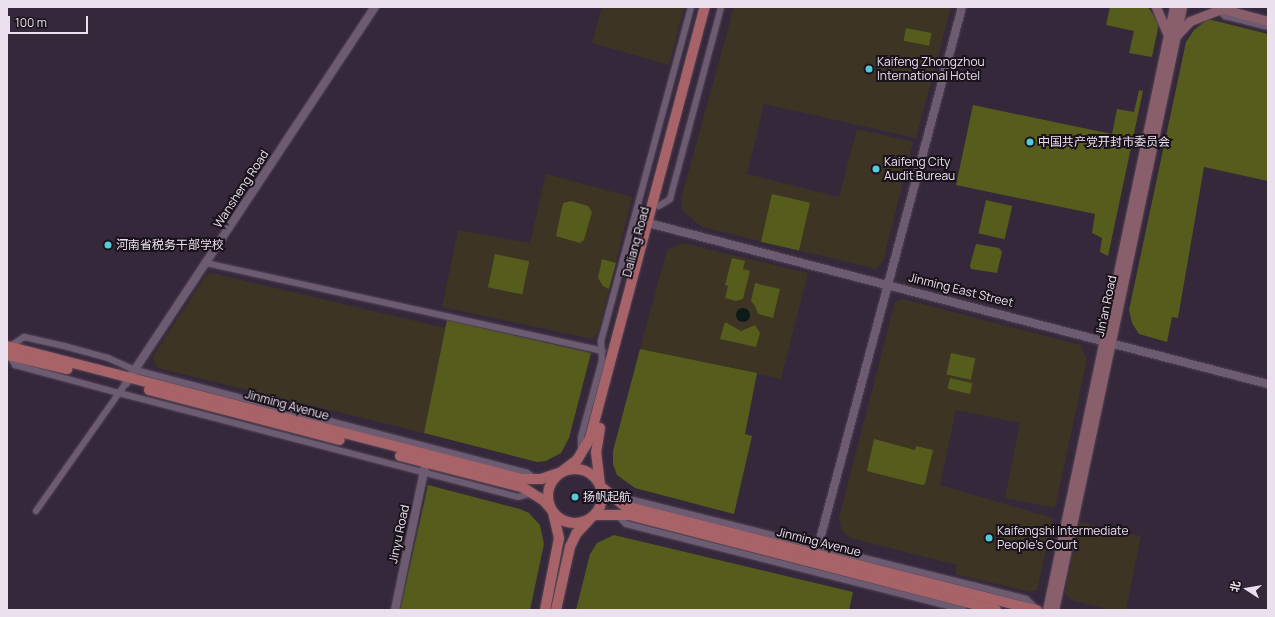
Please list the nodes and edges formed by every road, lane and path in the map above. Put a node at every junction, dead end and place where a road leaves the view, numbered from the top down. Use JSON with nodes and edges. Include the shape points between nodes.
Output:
{"nodes":[{"id":1,"x":375,"y":7,"type":"edge"},
{"id":2,"x":691,"y":7,"type":"edge"},
{"id":3,"x":705,"y":7,"type":"edge"},
{"id":4,"x":712,"y":7,"type":"edge"},
{"id":5,"x":721,"y":7,"type":"edge"},
{"id":6,"x":962,"y":7,"type":"edge"},
{"id":7,"x":1156,"y":7,"type":"edge"},
{"id":8,"x":1174,"y":7,"type":"edge"},
{"id":9,"x":1182,"y":7,"type":"edge"},
{"id":10,"x":1240,"y":7,"type":"edge"},
{"id":11,"x":1217,"y":8,"type":"edge"},
{"id":12,"x":1268,"y":15,"type":"edge"},
{"id":13,"x":1268,"y":21,"type":"edge"},
{"id":14,"x":1268,"y":27,"type":"edge"},
{"id":15,"x":1171,"y":36,"type":"junction"},
{"id":16,"x":659,"y":206,"type":"junction"},
{"id":17,"x":651,"y":224,"type":"junction"},
{"id":18,"x":206,"y":263,"type":"junction"},
{"id":19,"x":889,"y":284,"type":"junction"},
{"id":20,"x":1107,"y":341,"type":"junction"},
{"id":21,"x":8,"y":351,"type":"edge"},
{"id":22,"x":602,"y":351,"type":"junction"},
{"id":23,"x":130,"y":377,"type":"junction"},
{"id":24,"x":1268,"y":384,"type":"edge"},
{"id":25,"x":119,"y":393,"type":"junction"},
{"id":26,"x":581,"y":454,"type":"junction"},
{"id":27,"x":425,"y":467,"type":"junction"},
{"id":28,"x":561,"y":472,"type":"junction"},
{"id":29,"x":600,"y":486,"type":"junction"},
{"id":30,"x":36,"y":511,"type":"dead end"},
{"id":31,"x":552,"y":511,"type":"junction"},
{"id":32,"x":616,"y":514,"type":"junction"},
{"id":33,"x":593,"y":517,"type":"junction"},
{"id":34,"x":816,"y":555,"type":"junction"},
{"id":35,"x":395,"y":610,"type":"edge"},
{"id":36,"x":545,"y":610,"type":"edge"},
{"id":37,"x":556,"y":610,"type":"edge"},
{"id":38,"x":963,"y":610,"type":"edge"},
{"id":39,"x":996,"y":610,"type":"edge"},
{"id":40,"x":1037,"y":610,"type":"edge"},
{"id":41,"x":1047,"y":610,"type":"edge"},
{"id":42,"x":1054,"y":610,"type":"edge"}],
"edges":[{"from":1,"to":18,"type":"street","name":"Wansheng Road"},
{"from":2,"to":22,"type":"street","via":[[601,341]]},
{"from":3,"to":17,"type":"main road","name":"Daliang Road"},
{"from":4,"to":16,"type":"main road","name":"Daliang Road"},
{"from":5,"to":16,"type":"street","via":[[670,199]]},
{"from":6,"to":19,"type":"street"},
{"from":7,"to":15,"type":"main road"},
{"from":8,"to":15,"type":"main road","name":"Jin'an Road"},
{"from":9,"to":15,"type":"main road","name":"Jin'an Road"},
{"from":10,"to":12,"type":"main road"},
{"from":11,"to":13,"type":"main road"},
{"from":11,"to":14,"type":"street","via":[[1225,16]]},
{"from":11,"to":15,"type":"main road","via":[[1190,21]]},
{"from":15,"to":20,"type":"main road","name":"Jin'an Road"},
{"from":16,"to":17,"type":"main road","name":"Daliang Road"},
{"from":17,"to":19,"type":"street","name":"Jinming East Street"},
{"from":17,"to":26,"type":"main road","name":"Daliang Road","via":[[590,438]]},
{"from":17,"to":29,"type":"main road","name":"Daliang Road","via":[[596,440]]},
{"from":18,"to":22,"type":"street"},
{"from":18,"to":23,"type":"street","name":"Wansheng Road"},
{"from":19,"to":20,"type":"street","name":"Jinming East Street"},
{"from":19,"to":34,"type":"street"},
{"from":20,"to":24,"type":"street","name":"Jinming East Street"},
{"from":20,"to":41,"type":"main road","name":"Jin'an Road"},
{"from":20,"to":42,"type":"main road","name":"Jin'an Road"},
{"from":21,"to":23,"type":"main road","name":"Jinming Avenue"},
{"from":21,"to":23,"type":"street","via":[[24,337],[108,358]]},
{"from":21,"to":25,"type":"street","via":[[15,365]]},
{"from":22,"to":26,"type":"street","via":[[602,360],[581,437]]},
{"from":23,"to":25,"type":"street"},
{"from":23,"to":27,"type":"main road","name":"Jinming Avenue"},
{"from":23,"to":28,"type":"main road","name":"Jinming Avenue","via":[[516,477],[535,480]]},
{"from":25,"to":27,"type":"street"},
{"from":25,"to":30,"type":"street"},
{"from":26,"to":28,"type":"main road","name":"Daliang Road"},
{"from":27,"to":31,"type":"main road","name":"Jinming Avenue","via":[[522,487],[532,492]]},
{"from":27,"to":35,"type":"street","name":"Jinyu Road"},
{"from":28,"to":29,"type":"main road","via":[[571,469],[586,471]]},
{"from":28,"to":31,"type":"main road","via":[[549,487],[548,496]]},
{"from":29,"to":33,"type":"main road","via":[[602,499]]},
{"from":29,"to":34,"type":"main road","name":"Jinming Avenue","via":[[618,502],[632,508]]},
{"from":31,"to":33,"type":"main road","via":[[569,523],[579,523]]},
{"from":31,"to":36,"type":"main road","via":[[559,538]]},
{"from":32,"to":33,"type":"main road","name":"Jinming Avenue"},
{"from":32,"to":34,"type":"main road","name":"Jinming Avenue"},
{"from":32,"to":38,"type":"street","via":[[626,524]]},
{"from":33,"to":37,"type":"main road","via":[[576,534],[570,548]]},
{"from":34,"to":39,"type":"main road","name":"Jinming Avenue"},
{"from":34,"to":40,"type":"main road","name":"Jinming Avenue"}]}
